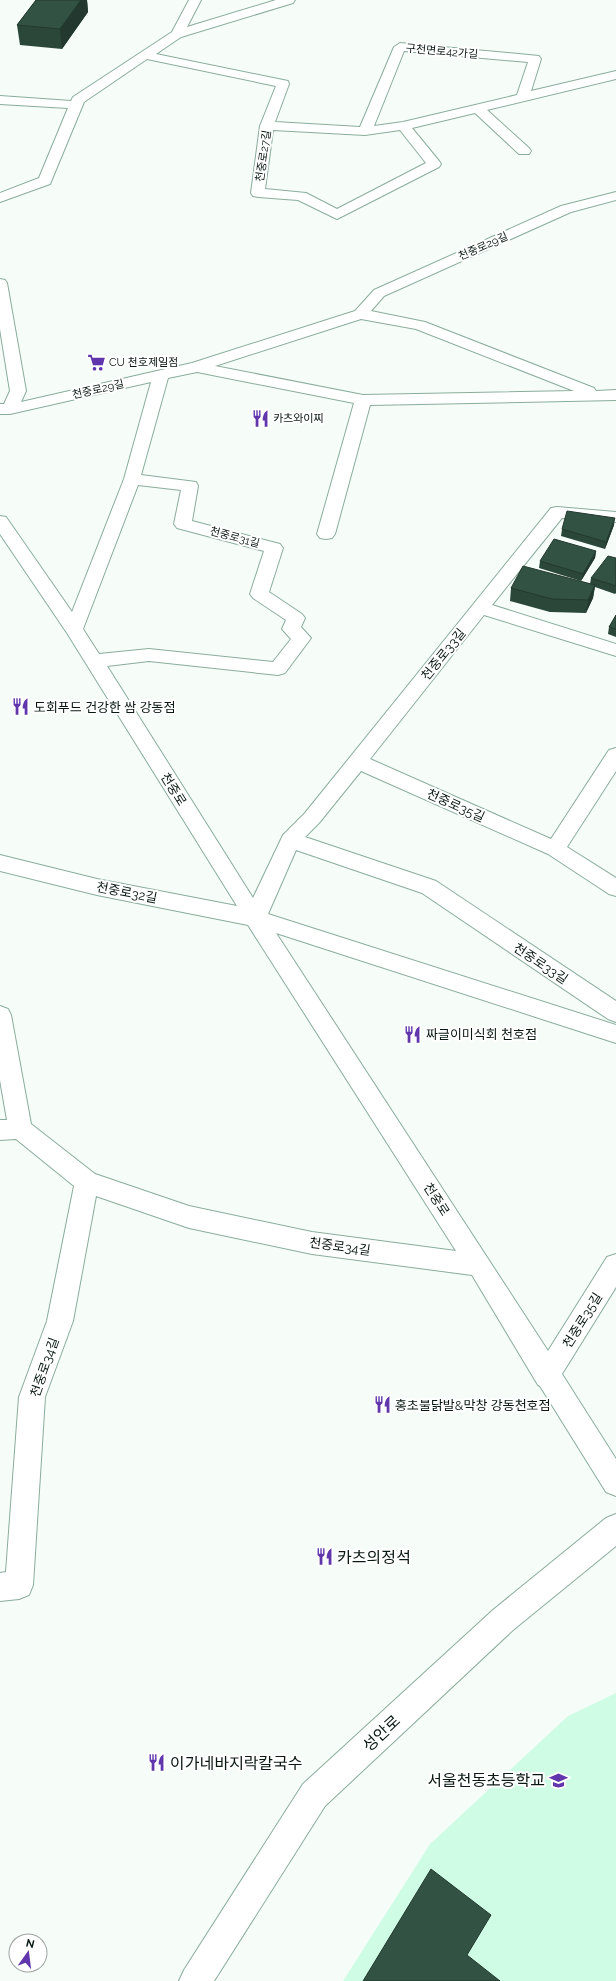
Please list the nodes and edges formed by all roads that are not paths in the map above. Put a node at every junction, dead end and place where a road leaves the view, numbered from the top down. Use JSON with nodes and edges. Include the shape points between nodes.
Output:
{"nodes":[{"id":1,"x":195,"y":0,"type":"edge"},
{"id":2,"x":290,"y":0,"type":"edge"},
{"id":3,"x":178,"y":34,"type":"junction"},
{"id":4,"x":145,"y":55,"type":"junction"},
{"id":5,"x":616,"y":75,"type":"edge"},
{"id":6,"x":524,"y":97,"type":"junction"},
{"id":7,"x":0,"y":100,"type":"edge"},
{"id":8,"x":76,"y":105,"type":"junction"},
{"id":9,"x":477,"y":108,"type":"junction"},
{"id":10,"x":267,"y":126,"type":"junction"},
{"id":11,"x":403,"y":126,"type":"junction"},
{"id":12,"x":365,"y":131,"type":"junction"},
{"id":13,"x":524,"y":151,"type":"dead end"},
{"id":14,"x":616,"y":196,"type":"edge"},
{"id":15,"x":0,"y":198,"type":"edge"},
{"id":16,"x":0,"y":283,"type":"edge"},
{"id":17,"x":360,"y":314,"type":"junction"},
{"id":18,"x":197,"y":367,"type":"junction"},
{"id":19,"x":161,"y":375,"type":"junction"},
{"id":20,"x":616,"y":395,"type":"edge"},
{"id":21,"x":598,"y":396,"type":"junction"},
{"id":22,"x":363,"y":400,"type":"junction"},
{"id":23,"x":5,"y":409,"type":"edge"},
{"id":24,"x":132,"y":479,"type":"junction"},
{"id":25,"x":616,"y":517,"type":"edge"},
{"id":26,"x":0,"y":521,"type":"edge"},
{"id":27,"x":326,"y":534,"type":"dead end"},
{"id":28,"x":480,"y":608,"type":"junction"},
{"id":29,"x":74,"y":629,"type":"junction"},
{"id":30,"x":616,"y":650,"type":"edge"},
{"id":31,"x":93,"y":660,"type":"junction"},
{"id":32,"x":616,"y":755,"type":"edge"},
{"id":33,"x":358,"y":761,"type":"junction"},
{"id":34,"x":290,"y":840,"type":"junction"},
{"id":35,"x":555,"y":849,"type":"junction"},
{"id":36,"x":0,"y":863,"type":"edge"},
{"id":37,"x":616,"y":888,"type":"edge"},
{"id":38,"x":255,"y":918,"type":"junction"},
{"id":39,"x":616,"y":1013,"type":"edge"},
{"id":40,"x":0,"y":1015,"type":"edge"},
{"id":41,"x":616,"y":1034,"type":"edge"},
{"id":42,"x":10,"y":1129,"type":"edge"},
{"id":43,"x":88,"y":1182,"type":"junction"},
{"id":44,"x":479,"y":1265,"type":"junction"},
{"id":45,"x":616,"y":1265,"type":"edge"},
{"id":46,"x":547,"y":1376,"type":"junction"},
{"id":47,"x":616,"y":1483,"type":"edge"},
{"id":48,"x":616,"y":1528,"type":"edge"},
{"id":49,"x":0,"y":1587,"type":"edge"},
{"id":50,"x":195,"y":1981,"type":"edge"}],
"edges":[{"from":1,"to":3,"type":"street"},
{"from":2,"to":3,"type":"street"},
{"from":3,"to":4,"type":"street"},
{"from":4,"to":8,"type":"street","via":[[78,100]]},
{"from":4,"to":10,"type":"street","name":"천중로27길","via":[[283,84]]},
{"from":5,"to":6,"type":"street"},
{"from":6,"to":9,"type":"street"},
{"from":6,"to":12,"type":"street","name":"구천면로42가길","via":[[535,59],[400,47]]},
{"from":7,"to":8,"type":"street"},
{"from":8,"to":15,"type":"street","via":[[45,181]]},
{"from":9,"to":11,"type":"street"},
{"from":9,"to":13,"type":"street"},
{"from":10,"to":11,"type":"street","name":"천중로27길","via":[[258,193],[301,196],[337,215],[434,164]]},
{"from":10,"to":12,"type":"street"},
{"from":11,"to":12,"type":"street"},
{"from":14,"to":17,"type":"street","name":"천중로29길","via":[[566,209],[378,293]]},
{"from":16,"to":23,"type":"street","via":[[18,391]]},
{"from":17,"to":18,"type":"street","name":"천중로29길"},
{"from":17,"to":21,"type":"street","name":"천중로29길","via":[[420,325]]},
{"from":18,"to":19,"type":"street","name":"천중로29길"},
{"from":18,"to":22,"type":"street","name":"천중로29길"},
{"from":19,"to":23,"type":"street","name":"천중로29길"},
{"from":19,"to":24,"type":"street"},
{"from":20,"to":21,"type":"street","name":"천중로29길"},
{"from":21,"to":22,"type":"street","name":"천중로29길"},
{"from":22,"to":27,"type":"street"},
{"from":24,"to":29,"type":"street"},
{"from":24,"to":31,"type":"street","name":"천중로31길","via":[[190,486],[183,524],[274,548],[259,594],[296,618],[291,629],[302,638],[278,669],[149,655]]},
{"from":25,"to":28,"type":"street","name":"천중로33길","via":[[557,512]]},
{"from":26,"to":29,"type":"street","name":"천중로"},
{"from":28,"to":30,"type":"street"},
{"from":28,"to":33,"type":"street","name":"천중로33길"},
{"from":29,"to":31,"type":"street","name":"천중로"},
{"from":31,"to":38,"type":"street","name":"천중로"},
{"from":32,"to":35,"type":"street"},
{"from":33,"to":34,"type":"street","name":"천중로33길","via":[[312,818]]},
{"from":33,"to":35,"type":"street","name":"천중로35길"},
{"from":34,"to":38,"type":"street","name":"천중로33길"},
{"from":34,"to":39,"type":"street","name":"천중로33길","via":[[429,887]]},
{"from":35,"to":37,"type":"street","name":"천중로35길"},
{"from":36,"to":38,"type":"street","name":"천중로32길","via":[[97,887]]},
{"from":38,"to":41,"type":"street"},
{"from":38,"to":44,"type":"street","name":"천중로"},
{"from":40,"to":42,"type":"street"},
{"from":42,"to":43,"type":"street","name":"천중로34길"},
{"from":43,"to":44,"type":"street","name":"천중로34길","via":[[189,1217],[312,1243]]},
{"from":43,"to":49,"type":"street","name":"천중로34길","via":[[60,1321],[32,1398],[19,1584]]},
{"from":44,"to":46,"type":"street","name":"천중로"},
{"from":45,"to":46,"type":"street","name":"천중로35길"},
{"from":46,"to":47,"type":"street","name":"천중로"},
{"from":48,"to":50,"type":"street","name":"성안로","via":[[502,1620],[314,1795]]}]}
